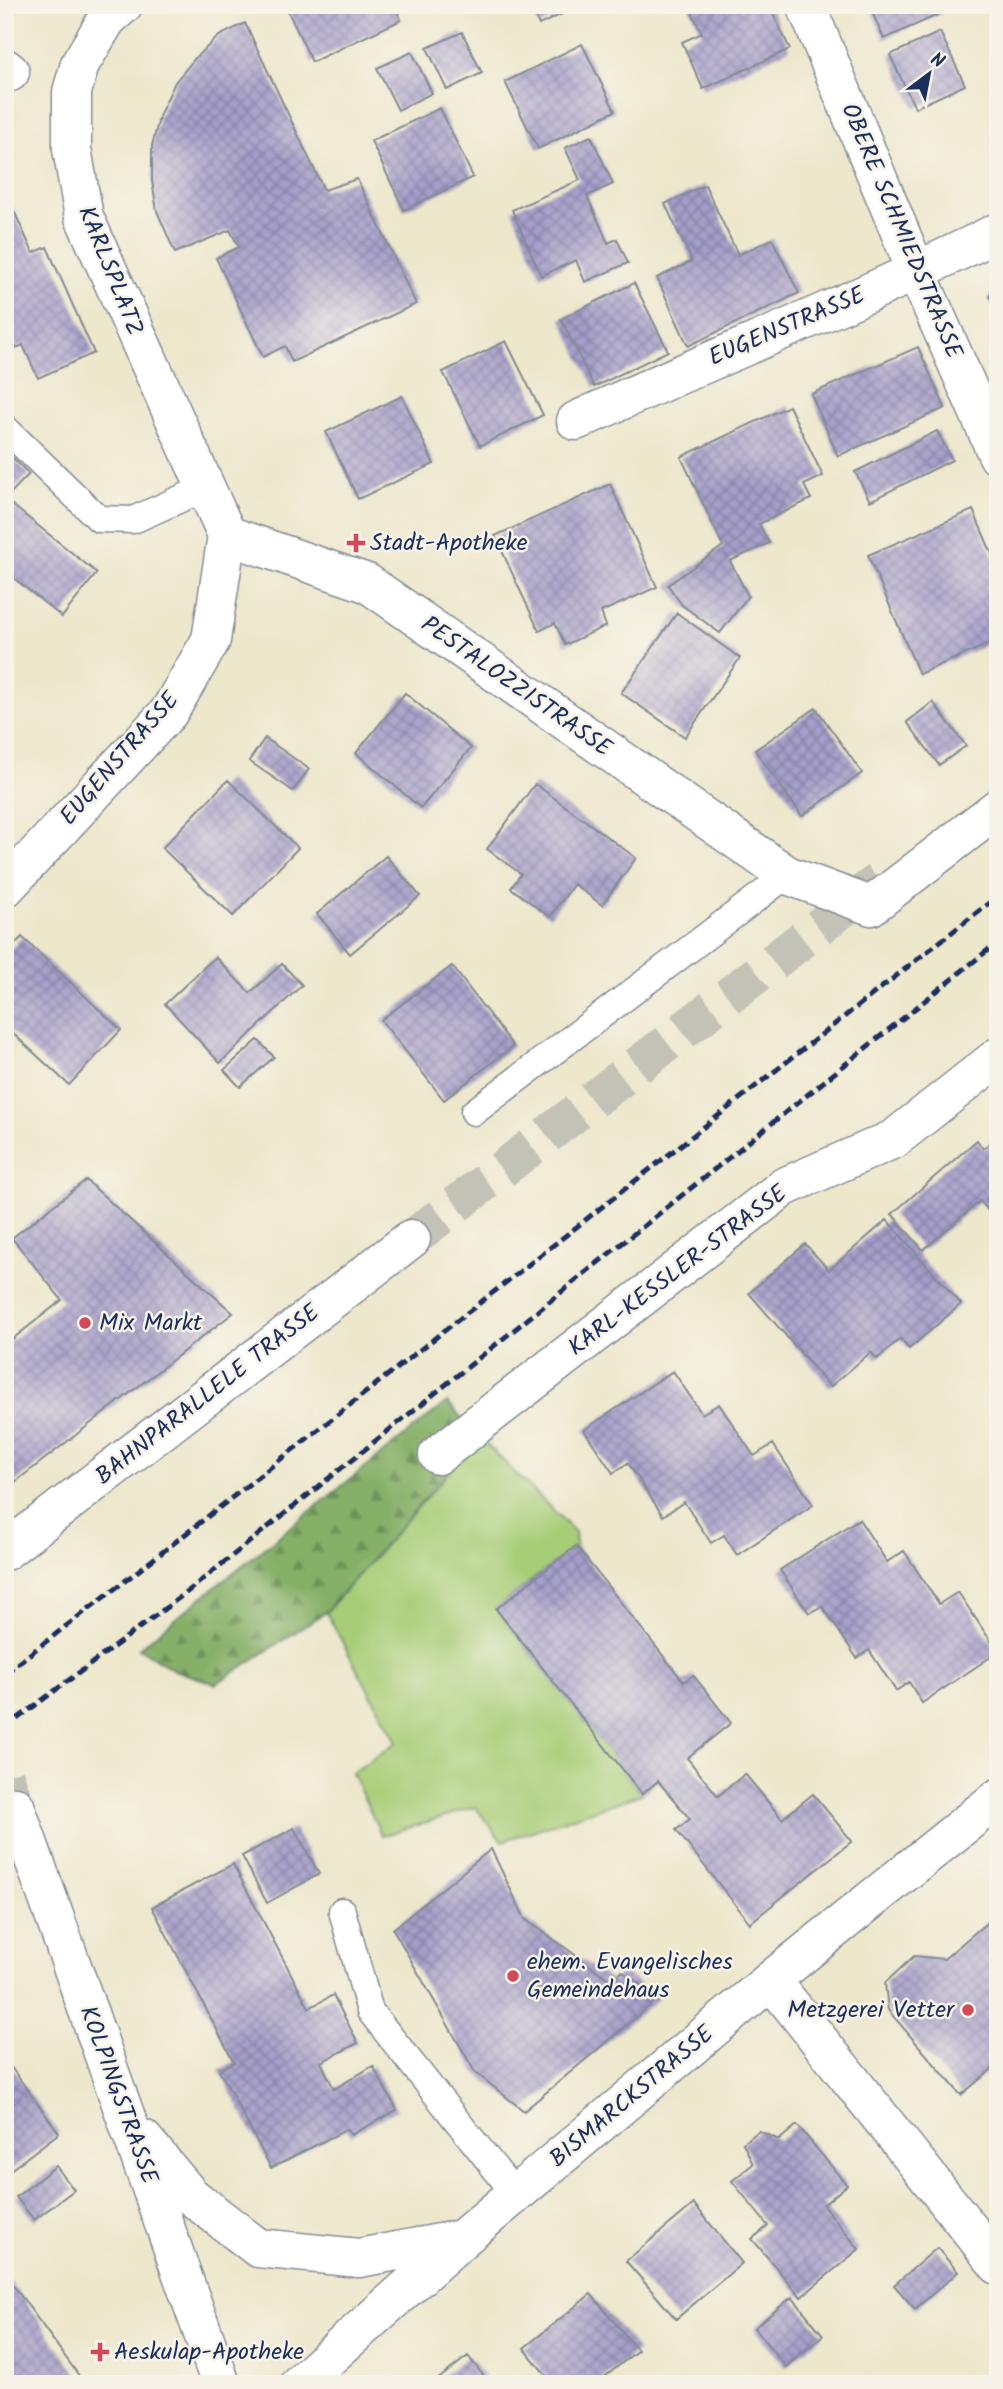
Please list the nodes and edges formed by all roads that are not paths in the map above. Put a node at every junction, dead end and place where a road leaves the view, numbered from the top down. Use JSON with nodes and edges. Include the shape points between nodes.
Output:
{"nodes":[{"id":1,"x":123,"y":5,"type":"edge"},
{"id":2,"x":806,"y":5,"type":"edge"},
{"id":3,"x":998,"y":232,"type":"edge"},
{"id":4,"x":917,"y":272,"type":"junction"},
{"id":5,"x":576,"y":421,"type":"dead end"},
{"id":6,"x":5,"y":428,"type":"edge"},
{"id":7,"x":998,"y":456,"type":"edge"},
{"id":8,"x":205,"y":488,"type":"junction"},
{"id":9,"x":227,"y":535,"type":"junction"},
{"id":10,"x":998,"y":808,"type":"edge"},
{"id":11,"x":787,"y":875,"type":"junction"},
{"id":12,"x":5,"y":888,"type":"edge"},
{"id":13,"x":998,"y":1057,"type":"edge"},
{"id":14,"x":474,"y":1112,"type":"dead end"},
{"id":15,"x":411,"y":1239,"type":"tunnel mouth"},
{"id":16,"x":438,"y":1455,"type":"dead end"},
{"id":17,"x":5,"y":1551,"type":"edge"},
{"id":18,"x":998,"y":1798,"type":"edge"},
{"id":19,"x":15,"y":1807,"type":"tunnel mouth"},
{"id":20,"x":342,"y":1911,"type":"dead end"},
{"id":21,"x":771,"y":1980,"type":"junction"},
{"id":22,"x":126,"y":2119,"type":"junction"},
{"id":23,"x":516,"y":2195,"type":"junction"},
{"id":24,"x":462,"y":2239,"type":"junction"},
{"id":25,"x":998,"y":2265,"type":"edge"},
{"id":26,"x":221,"y":2384,"type":"edge"},
{"id":27,"x":299,"y":2384,"type":"edge"}],
"edges":[{"from":1,"to":8,"type":"street","name":"KARLSPLATZ","via":[[107,19],[80,64],[72,92],[72,149],[83,217]]},
{"from":2,"to":4,"type":"street","name":"OBERE SCHMIEDSTRASSE"},
{"from":3,"to":4,"type":"street","name":"EUGENSTRASSE"},
{"from":4,"to":5,"type":"street","name":"EUGENSTRASSE"},
{"from":4,"to":7,"type":"street","name":"OBERE SCHMIEDSTRASSE"},
{"from":6,"to":8,"type":"lane","via":[[99,519],[133,520]]},
{"from":8,"to":9,"type":"street","name":"KARLSPLATZ"},
{"from":9,"to":11,"type":"street","name":"PESTALOZZISTRASSE","via":[[367,583]]},
{"from":9,"to":12,"type":"street","name":"EUGENSTRASSE","via":[[211,640],[169,712]]},
{"from":10,"to":11,"type":"street","name":"PESTALOZZISTRASSE","via":[[871,906]]},
{"from":11,"to":14,"type":"lane"},
{"from":13,"to":16,"type":"street","name":"KARL-KESSLER-STRASSE","via":[[894,1139],[784,1187]]},
{"from":15,"to":17,"type":"street","name":"BAHNPARALLELE TRASSE"},
{"from":18,"to":21,"type":"street","name":"BISMARCKSTRASSE"},
{"from":19,"to":22,"type":"street","name":"KOLPINGSTRASSE"},
{"from":20,"to":23,"type":"lane","via":[[370,2011]]},
{"from":21,"to":23,"type":"street","name":"BISMARCKSTRASSE"},
{"from":21,"to":25,"type":"street"},
{"from":22,"to":24,"type":"street","name":"BISMARCKSTRASSE","via":[[191,2196],[258,2248],[359,2258]]},
{"from":22,"to":26,"type":"street","name":"KOLPINGSTRASSE"},
{"from":23,"to":24,"type":"street","name":"BISMARCKSTRASSE"},
{"from":24,"to":27,"type":"street","name":"BISMARCKSTRASSE"}]}
